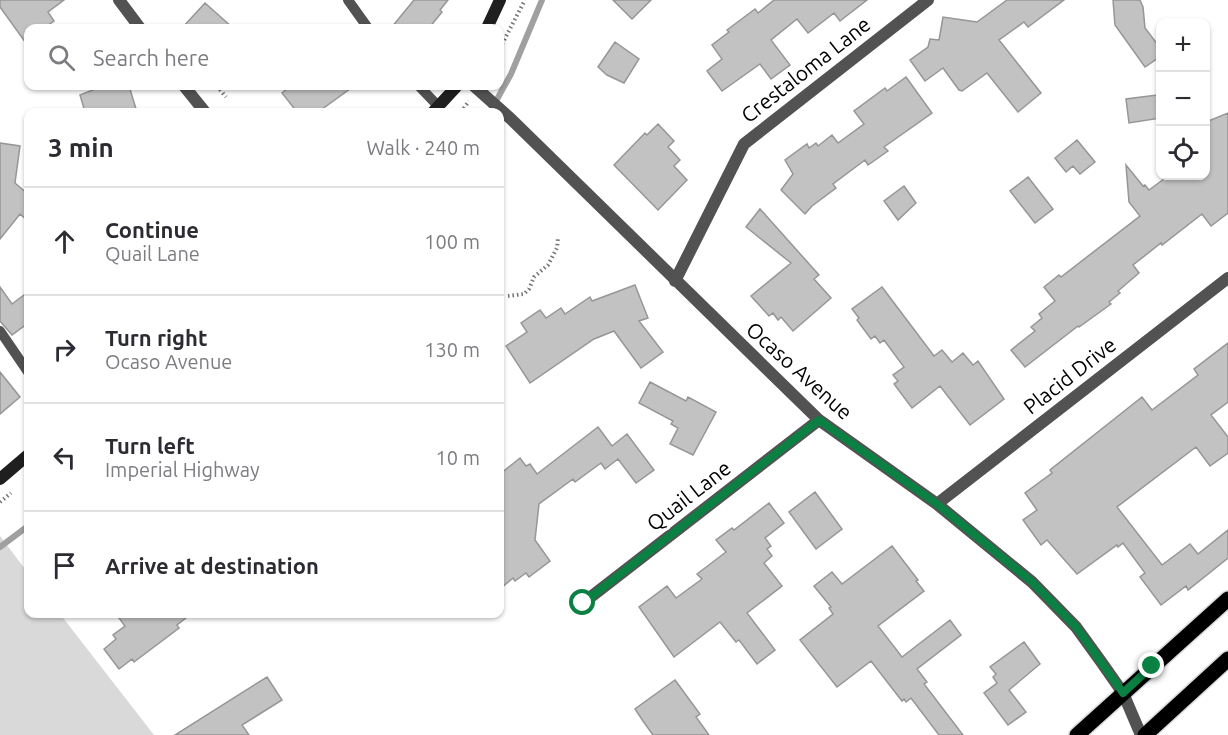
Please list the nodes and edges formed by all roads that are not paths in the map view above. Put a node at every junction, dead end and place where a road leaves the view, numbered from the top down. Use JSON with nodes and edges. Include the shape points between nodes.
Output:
{"nodes":[{"id":1,"x":118,"y":0,"type":"edge"},
{"id":2,"x":348,"y":0,"type":"edge"},
{"id":3,"x":500,"y":0,"type":"edge"},
{"id":4,"x":928,"y":0,"type":"edge"},
{"id":5,"x":137,"y":24,"type":"edge"},
{"id":6,"x":365,"y":24,"type":"edge"},
{"id":7,"x":489,"y":24,"type":"edge"},
{"id":8,"x":187,"y":90,"type":"edge"},
{"id":9,"x":422,"y":90,"type":"edge"},
{"id":10,"x":453,"y":90,"type":"edge"},
{"id":11,"x":479,"y":90,"type":"edge"},
{"id":12,"x":202,"y":108,"type":"edge"},
{"id":13,"x":434,"y":108,"type":"edge"},
{"id":14,"x":436,"y":108,"type":"edge"},
{"id":15,"x":499,"y":108,"type":"edge"},
{"id":16,"x":504,"y":113,"type":"edge"},
{"id":17,"x":1228,"y":278,"type":"edge"},
{"id":18,"x":675,"y":281,"type":"junction"},
{"id":19,"x":0,"y":331,"type":"edge"},
{"id":20,"x":24,"y":366,"type":"edge"},
{"id":21,"x":819,"y":420,"type":"junction"},
{"id":22,"x":24,"y":458,"type":"edge"},
{"id":23,"x":0,"y":479,"type":"edge"},
{"id":24,"x":937,"y":504,"type":"junction"},
{"id":25,"x":1228,"y":599,"type":"edge"},
{"id":26,"x":583,"y":603,"type":"dead end"},
{"id":27,"x":1228,"y":659,"type":"edge"},
{"id":28,"x":1123,"y":693,"type":"junction"},
{"id":29,"x":1077,"y":735,"type":"edge"},
{"id":30,"x":1143,"y":735,"type":"edge"}],
"edges":[{"from":1,"to":5,"type":"street"},
{"from":2,"to":6,"type":"lane"},
{"from":3,"to":7,"type":"street"},
{"from":4,"to":18,"type":"street","name":"Crestaloma Lane","via":[[744,144]]},
{"from":8,"to":12,"type":"street"},
{"from":9,"to":13,"type":"lane"},
{"from":10,"to":14,"type":"street"},
{"from":11,"to":15,"type":"street","name":"Ocaso Avenue"},
{"from":16,"to":18,"type":"street","name":"Ocaso Avenue"},
{"from":17,"to":24,"type":"street","name":"Placid Drive"},
{"from":18,"to":21,"type":"street","name":"Ocaso Avenue"},
{"from":19,"to":20,"type":"lane"},
{"from":21,"to":24,"type":"street","name":"Ocaso Avenue"},
{"from":21,"to":26,"type":"street","name":"Quail Lane"},
{"from":22,"to":23,"type":"street"},
{"from":24,"to":28,"type":"street","name":"Ocaso Avenue","via":[[1032,582],[1076,627]]},
{"from":25,"to":28,"type":"main road"},
{"from":27,"to":30,"type":"main road"},
{"from":28,"to":29,"type":"main road"},
{"from":28,"to":30,"type":"street","name":"Ocaso Avenue"}]}
